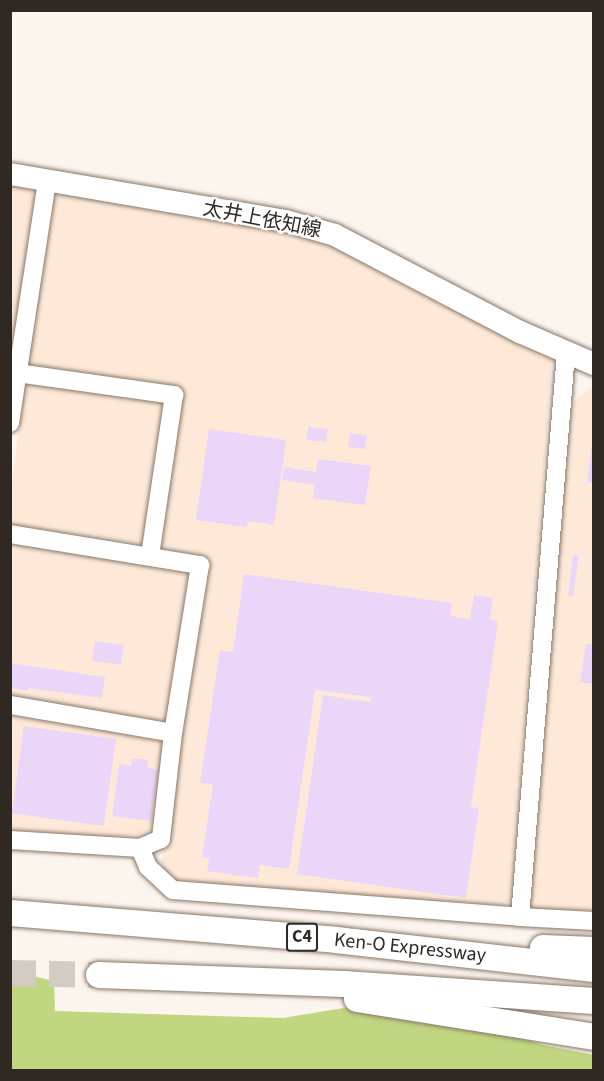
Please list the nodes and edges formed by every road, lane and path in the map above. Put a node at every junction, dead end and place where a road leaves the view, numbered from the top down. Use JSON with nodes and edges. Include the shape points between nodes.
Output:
{"nodes":[{"id":1,"x":10,"y":174,"type":"edge"},
{"id":2,"x":47,"y":181,"type":"junction"},
{"id":3,"x":566,"y":352,"type":"junction"},
{"id":4,"x":594,"y":364,"type":"edge"},
{"id":5,"x":14,"y":373,"type":"edge"},
{"id":6,"x":10,"y":423,"type":"edge"},
{"id":7,"x":10,"y":534,"type":"edge"},
{"id":8,"x":150,"y":555,"type":"junction"},
{"id":9,"x":10,"y":705,"type":"edge"},
{"id":10,"x":173,"y":733,"type":"junction"},
{"id":11,"x":10,"y":840,"type":"edge"},
{"id":12,"x":140,"y":848,"type":"junction"},
{"id":13,"x":10,"y":913,"type":"edge"},
{"id":14,"x":520,"y":917,"type":"junction"},
{"id":15,"x":594,"y":921,"type":"edge"},
{"id":16,"x":336,"y":940,"type":"junction"},
{"id":17,"x":594,"y":950,"type":"edge"},
{"id":18,"x":594,"y":969,"type":"edge"},
{"id":19,"x":99,"y":975,"type":"tunnel mouth"},
{"id":20,"x":241,"y":981,"type":"junction"},
{"id":21,"x":594,"y":1001,"type":"edge"},
{"id":22,"x":594,"y":1037,"type":"edge"}],
"edges":[{"from":1,"to":2,"type":"main road","name":"太井上依知線"},
{"from":2,"to":3,"type":"main road","name":"太井上依知線","via":[[285,221],[335,235]]},
{"from":2,"to":5,"type":"street"},
{"from":3,"to":4,"type":"main road","name":"太井上依知線"},
{"from":3,"to":14,"type":"street"},
{"from":5,"to":6,"type":"street"},
{"from":5,"to":8,"type":"street","via":[[174,395]]},
{"from":7,"to":8,"type":"street"},
{"from":8,"to":10,"type":"street","via":[[200,566]]},
{"from":9,"to":10,"type":"street"},
{"from":10,"to":12,"type":"street","via":[[161,839]]},
{"from":11,"to":12,"type":"street"},
{"from":12,"to":14,"type":"street","via":[[148,867],[173,890]]},
{"from":13,"to":16,"type":"highway","name":"Ken-O Expressway","number":"C4"},
{"from":14,"to":15,"type":"street"},
{"from":16,"to":17,"type":"highway"},
{"from":16,"to":18,"type":"highway","name":"Ken-O Expressway","number":"C4"},
{"from":19,"to":20,"type":"highway","name":"Ken-O Expressway"},
{"from":20,"to":21,"type":"highway","name":"Ken-O Expressway"},
{"from":20,"to":22,"type":"highway"}]}
